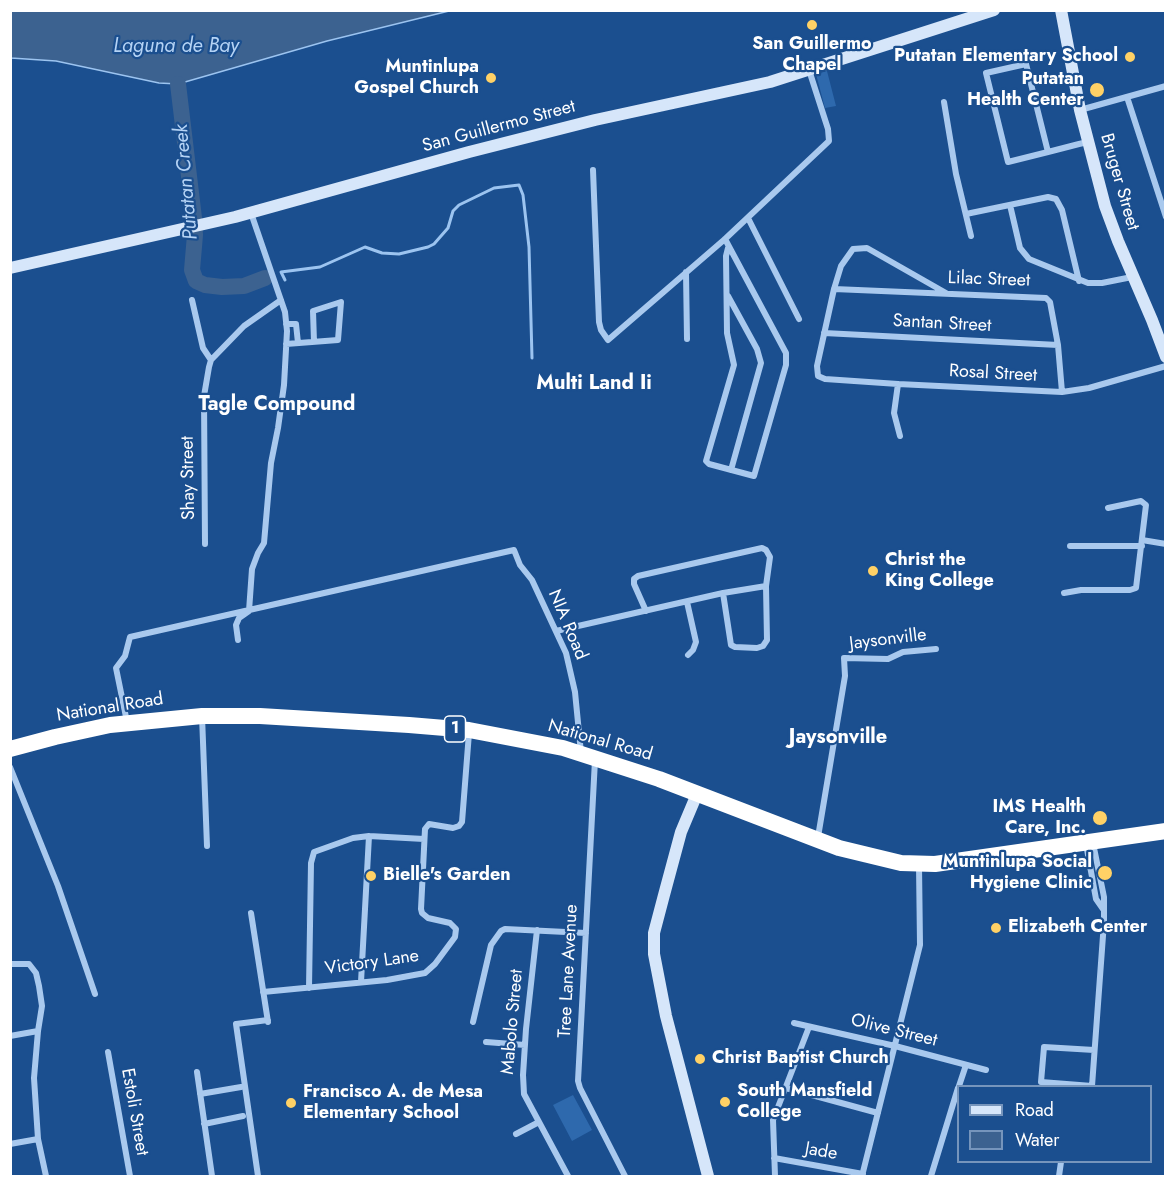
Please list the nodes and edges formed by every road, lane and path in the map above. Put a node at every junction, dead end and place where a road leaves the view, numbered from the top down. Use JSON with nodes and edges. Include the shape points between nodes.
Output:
{"nodes":[{"id":1,"x":994,"y":10,"type":"edge"},
{"id":2,"x":1061,"y":10,"type":"edge"},
{"id":3,"x":809,"y":70,"type":"junction"},
{"id":4,"x":1166,"y":86,"type":"edge"},
{"id":5,"x":1127,"y":97,"type":"junction"},
{"id":6,"x":944,"y":102,"type":"dead end"},
{"id":7,"x":1080,"y":110,"type":"junction"},
{"id":8,"x":1088,"y":142,"type":"junction"},
{"id":9,"x":1048,"y":152,"type":"junction"},
{"id":10,"x":593,"y":170,"type":"dead end"},
{"id":11,"x":1010,"y":205,"type":"junction"},
{"id":12,"x":251,"y":212,"type":"junction"},
{"id":13,"x":966,"y":214,"type":"junction"},
{"id":14,"x":748,"y":218,"type":"junction"},
{"id":15,"x":1166,"y":218,"type":"edge"},
{"id":16,"x":971,"y":236,"type":"dead end"},
{"id":17,"x":726,"y":239,"type":"junction"},
{"id":18,"x":728,"y":248,"type":"junction"},
{"id":19,"x":10,"y":268,"type":"edge"},
{"id":20,"x":686,"y":272,"type":"junction"},
{"id":21,"x":1132,"y":277,"type":"junction"},
{"id":22,"x":1079,"y":281,"type":"junction"},
{"id":23,"x":834,"y":289,"type":"junction"},
{"id":24,"x":946,"y":293,"type":"junction"},
{"id":25,"x":727,"y":294,"type":"junction"},
{"id":26,"x":192,"y":300,"type":"dead end"},
{"id":27,"x":281,"y":300,"type":"junction"},
{"id":28,"x":800,"y":319,"type":"dead end"},
{"id":29,"x":286,"y":324,"type":"junction"},
{"id":30,"x":824,"y":333,"type":"junction"},
{"id":31,"x":687,"y":339,"type":"dead end"},
{"id":32,"x":314,"y":342,"type":"junction"},
{"id":33,"x":297,"y":343,"type":"junction"},
{"id":34,"x":286,"y":344,"type":"junction"},
{"id":35,"x":1058,"y":345,"type":"junction"},
{"id":36,"x":1166,"y":357,"type":"edge"},
{"id":37,"x":211,"y":360,"type":"junction"},
{"id":38,"x":1166,"y":366,"type":"edge"},
{"id":39,"x":898,"y":384,"type":"junction"},
{"id":40,"x":1062,"y":392,"type":"junction"},
{"id":41,"x":900,"y":436,"type":"dead end"},
{"id":42,"x":731,"y":470,"type":"junction"},
{"id":43,"x":1108,"y":508,"type":"dead end"},
{"id":44,"x":1142,"y":543,"type":"junction"},
{"id":45,"x":205,"y":544,"type":"dead end"},
{"id":46,"x":1166,"y":544,"type":"edge"},
{"id":47,"x":1070,"y":546,"type":"dead end"},
{"id":48,"x":766,"y":586,"type":"junction"},
{"id":49,"x":723,"y":593,"type":"junction"},
{"id":50,"x":1064,"y":593,"type":"dead end"},
{"id":51,"x":687,"y":602,"type":"junction"},
{"id":52,"x":646,"y":610,"type":"junction"},
{"id":53,"x":249,"y":611,"type":"junction"},
{"id":54,"x":556,"y":632,"type":"junction"},
{"id":55,"x":237,"y":640,"type":"dead end"},
{"id":56,"x":936,"y":649,"type":"dead end"},
{"id":57,"x":688,"y":655,"type":"dead end"},
{"id":58,"x":202,"y":716,"type":"junction"},
{"id":59,"x":127,"y":723,"type":"junction"},
{"id":60,"x":469,"y":730,"type":"junction"},
{"id":61,"x":10,"y":749,"type":"edge"},
{"id":62,"x":588,"y":755,"type":"junction"},
{"id":63,"x":10,"y":767,"type":"edge"},
{"id":64,"x":697,"y":794,"type":"junction"},
{"id":65,"x":1166,"y":831,"type":"edge"},
{"id":66,"x":369,"y":836,"type":"junction"},
{"id":67,"x":424,"y":839,"type":"junction"},
{"id":68,"x":818,"y":841,"type":"junction"},
{"id":69,"x":1089,"y":842,"type":"junction"},
{"id":70,"x":207,"y":846,"type":"dead end"},
{"id":71,"x":919,"y":865,"type":"junction"},
{"id":72,"x":251,"y":913,"type":"dead end"},
{"id":73,"x":537,"y":930,"type":"junction"},
{"id":74,"x":586,"y":933,"type":"junction"},
{"id":75,"x":10,"y":964,"type":"edge"},
{"id":76,"x":361,"y":982,"type":"junction"},
{"id":77,"x":309,"y":987,"type":"junction"},
{"id":78,"x":263,"y":992,"type":"junction"},
{"id":79,"x":95,"y":994,"type":"dead end"},
{"id":80,"x":473,"y":1022,"type":"dead end"},
{"id":81,"x":794,"y":1023,"type":"dead end"},
{"id":82,"x":809,"y":1026,"type":"junction"},
{"id":83,"x":38,"y":1031,"type":"junction"},
{"id":84,"x":10,"y":1036,"type":"edge"},
{"id":85,"x":486,"y":1042,"type":"dead end"},
{"id":86,"x":525,"y":1045,"type":"junction"},
{"id":87,"x":895,"y":1046,"type":"junction"},
{"id":88,"x":1094,"y":1050,"type":"junction"},
{"id":89,"x":108,"y":1052,"type":"dead end"},
{"id":90,"x":966,"y":1065,"type":"junction"},
{"id":91,"x":986,"y":1070,"type":"dead end"},
{"id":92,"x":197,"y":1072,"type":"dead end"},
{"id":93,"x":960,"y":1085,"type":"edge"},
{"id":94,"x":1072,"y":1085,"type":"edge"},
{"id":95,"x":1092,"y":1085,"type":"edge"},
{"id":96,"x":241,"y":1087,"type":"dead end"},
{"id":97,"x":786,"y":1088,"type":"junction"},
{"id":98,"x":957,"y":1093,"type":"edge"},
{"id":99,"x":200,"y":1094,"type":"junction"},
{"id":100,"x":879,"y":1113,"type":"junction"},
{"id":101,"x":243,"y":1116,"type":"dead end"},
{"id":102,"x":539,"y":1122,"type":"junction"},
{"id":103,"x":204,"y":1124,"type":"junction"},
{"id":104,"x":516,"y":1134,"type":"dead end"},
{"id":105,"x":38,"y":1139,"type":"junction"},
{"id":106,"x":10,"y":1144,"type":"edge"},
{"id":107,"x":774,"y":1158,"type":"junction"},
{"id":108,"x":863,"y":1175,"type":"edge"},
{"id":109,"x":46,"y":1176,"type":"edge"},
{"id":110,"x":130,"y":1176,"type":"edge"},
{"id":111,"x":212,"y":1176,"type":"edge"},
{"id":112,"x":258,"y":1176,"type":"edge"},
{"id":113,"x":568,"y":1176,"type":"edge"},
{"id":114,"x":625,"y":1176,"type":"edge"},
{"id":115,"x":708,"y":1176,"type":"edge"},
{"id":116,"x":775,"y":1176,"type":"edge"},
{"id":117,"x":931,"y":1176,"type":"edge"}],
"edges":[{"from":1,"to":3,"type":"main road","name":"San Guillermo Street"},
{"from":2,"to":7,"type":"main road","name":"Bruger Street"},
{"from":3,"to":12,"type":"main road","name":"San Guillermo Street","via":[[469,152]]},
{"from":3,"to":14,"type":"street","via":[[829,141]]},
{"from":4,"to":5,"type":"street"},
{"from":5,"to":7,"type":"street"},
{"from":5,"to":15,"type":"street"},
{"from":6,"to":13,"type":"street"},
{"from":7,"to":8,"type":"main road","name":"Bruger Street"},
{"from":8,"to":9,"type":"street"},
{"from":8,"to":21,"type":"main road","name":"Bruger Street","via":[[1105,206]]},
{"from":9,"to":9,"type":"street","via":[[1026,64],[986,73],[1008,162]]},
{"from":10,"to":20,"type":"street","via":[[599,322],[608,340]]},
{"from":11,"to":13,"type":"street"},
{"from":11,"to":22,"type":"street","via":[[1020,248],[1026,256]]},
{"from":11,"to":22,"type":"street","via":[[1048,197],[1060,203]]},
{"from":12,"to":19,"type":"main road","name":"San Guillermo Street"},
{"from":12,"to":27,"type":"street"},
{"from":13,"to":16,"type":"street"},
{"from":14,"to":17,"type":"street"},
{"from":14,"to":28,"type":"street"},
{"from":17,"to":18,"type":"street"},
{"from":17,"to":20,"type":"street"},
{"from":18,"to":25,"type":"street"},
{"from":18,"to":42,"type":"street","via":[[781,340],[786,359],[756,475]]},
{"from":20,"to":31,"type":"street"},
{"from":21,"to":22,"type":"street","via":[[1095,284]]},
{"from":21,"to":36,"type":"main road","name":"Bruger Street"},
{"from":23,"to":24,"type":"street","name":"Lilac Street"},
{"from":23,"to":24,"type":"street","via":[[848,255],[853,249],[867,248]]},
{"from":23,"to":30,"type":"street"},
{"from":24,"to":35,"type":"street","name":"Lilac Street","via":[[1049,299]]},
{"from":25,"to":42,"type":"street","via":[[757,348],[761,363]]},
{"from":25,"to":42,"type":"street","via":[[727,338],[734,365],[706,461]]},
{"from":26,"to":37,"type":"street","via":[[203,348]]},
{"from":27,"to":29,"type":"street"},
{"from":27,"to":37,"type":"street","via":[[244,326]]},
{"from":29,"to":33,"type":"street","via":[[297,324]]},
{"from":29,"to":34,"type":"street"},
{"from":30,"to":35,"type":"street","name":"Santan Street"},
{"from":30,"to":39,"type":"street","name":"Rosal Street","via":[[818,376]]},
{"from":32,"to":32,"type":"street","via":[[313,311],[341,302],[338,340]]},
{"from":32,"to":33,"type":"street"},
{"from":33,"to":34,"type":"street"},
{"from":34,"to":53,"type":"street","via":[[264,543],[252,569]]},
{"from":35,"to":40,"type":"street","name":"Lilac Street"},
{"from":37,"to":45,"type":"street","name":"Shay Street","via":[[204,396]]},
{"from":38,"to":40,"type":"street","name":"Rosal Street"},
{"from":39,"to":40,"type":"street","name":"Rosal Street"},
{"from":39,"to":41,"type":"street","via":[[894,413]]},
{"from":43,"to":44,"type":"street","via":[[1144,503],[1147,508]]},
{"from":44,"to":46,"type":"street"},
{"from":44,"to":47,"type":"street"},
{"from":44,"to":50,"type":"street","via":[[1135,589]]},
{"from":48,"to":49,"type":"street"},
{"from":48,"to":49,"type":"street","via":[[767,639],[757,648],[731,645]]},
{"from":48,"to":52,"type":"street","via":[[770,557],[766,550],[754,549],[638,576],[634,584]]},
{"from":49,"to":51,"type":"street"},
{"from":51,"to":52,"type":"street"},
{"from":51,"to":57,"type":"street","via":[[696,642]]},
{"from":52,"to":54,"type":"street"},
{"from":53,"to":54,"type":"street","name":"NIA Road","via":[[514,550]]},
{"from":53,"to":55,"type":"street","via":[[237,621]]},
{"from":53,"to":59,"type":"street","via":[[130,637],[125,656],[116,668]]},
{"from":54,"to":62,"type":"street","name":"NIA Road","via":[[572,673]]},
{"from":56,"to":68,"type":"street","name":"Jaysonville","via":[[903,652],[890,659],[844,658],[845,676]]},
{"from":58,"to":59,"type":"highway","name":"National Road","number":"1"},
{"from":58,"to":60,"type":"highway","name":"National Road","number":"1","via":[[260,716]]},
{"from":58,"to":70,"type":"street"},
{"from":59,"to":61,"type":"highway","name":"National Road","number":"1"},
{"from":60,"to":62,"type":"highway","name":"National Road","number":"1"},
{"from":60,"to":67,"type":"street","via":[[462,822],[453,828],[427,825]]},
{"from":62,"to":64,"type":"highway","name":"National Road","number":"1"},
{"from":62,"to":74,"type":"street","name":"Tree Lane Avenue"},
{"from":63,"to":79,"type":"street","via":[[58,886]]},
{"from":64,"to":68,"type":"highway","name":"National Road","number":"1"},
{"from":64,"to":115,"type":"main road","via":[[681,832],[664,895],[654,933],[654,954]]},
{"from":65,"to":69,"type":"highway","name":"National Road","number":"1"},
{"from":66,"to":67,"type":"street"},
{"from":66,"to":76,"type":"street"},
{"from":66,"to":77,"type":"street","via":[[332,844],[314,852],[312,857]]},
{"from":67,"to":76,"type":"street","name":"Victory Lane","via":[[421,909],[428,918],[453,926],[455,937],[425,973]]},
{"from":68,"to":71,"type":"highway","name":"National Road","number":"1","via":[[892,862]]},
{"from":69,"to":71,"type":"highway","name":"National Road","number":"1"},
{"from":69,"to":88,"type":"street","via":[[1104,897]]},
{"from":71,"to":87,"type":"street","via":[[920,945]]},
{"from":72,"to":78,"type":"street"},
{"from":73,"to":74,"type":"street"},
{"from":73,"to":80,"type":"street","via":[[505,929],[493,939]]},
{"from":73,"to":86,"type":"street","name":"Mabolo Street"},
{"from":74,"to":114,"type":"street","name":"Tree Lane Avenue","via":[[578,1080]]},
{"from":75,"to":83,"type":"street","via":[[29,964],[36,973],[42,1006]]},
{"from":76,"to":77,"type":"street","name":"Victory Lane"},
{"from":77,"to":78,"type":"street","name":"Victory Lane"},
{"from":78,"to":112,"type":"street","via":[[268,1021],[236,1024]]},
{"from":81,"to":82,"type":"street","name":"Olive Street"},
{"from":82,"to":87,"type":"street","name":"Olive Street"},
{"from":82,"to":97,"type":"street"},
{"from":83,"to":84,"type":"street"},
{"from":83,"to":105,"type":"street","via":[[34,1078]]},
{"from":85,"to":86,"type":"street"},
{"from":86,"to":102,"type":"street","name":"Mabolo Street","via":[[524,1094]]},
{"from":87,"to":90,"type":"street","name":"Olive Street"},
{"from":87,"to":100,"type":"street"},
{"from":88,"to":94,"type":"street","via":[[1044,1047],[1041,1082]]},
{"from":88,"to":95,"type":"street"},
{"from":89,"to":110,"type":"street","name":"Estoli Street"},
{"from":90,"to":91,"type":"street","name":"Olive Street"},
{"from":90,"to":93,"type":"street"},
{"from":92,"to":99,"type":"street"},
{"from":96,"to":99,"type":"street"},
{"from":97,"to":100,"type":"street"},
{"from":97,"to":107,"type":"street","via":[[773,1120]]},
{"from":98,"to":117,"type":"street"},
{"from":99,"to":103,"type":"street"},
{"from":100,"to":108,"type":"street"},
{"from":101,"to":103,"type":"street"},
{"from":102,"to":104,"type":"street"},
{"from":102,"to":113,"type":"street","name":"Mabolo Street"},
{"from":103,"to":111,"type":"street"},
{"from":105,"to":106,"type":"street"},
{"from":105,"to":109,"type":"street"},
{"from":107,"to":108,"type":"street","name":"Jade"},
{"from":107,"to":116,"type":"street"}]}
